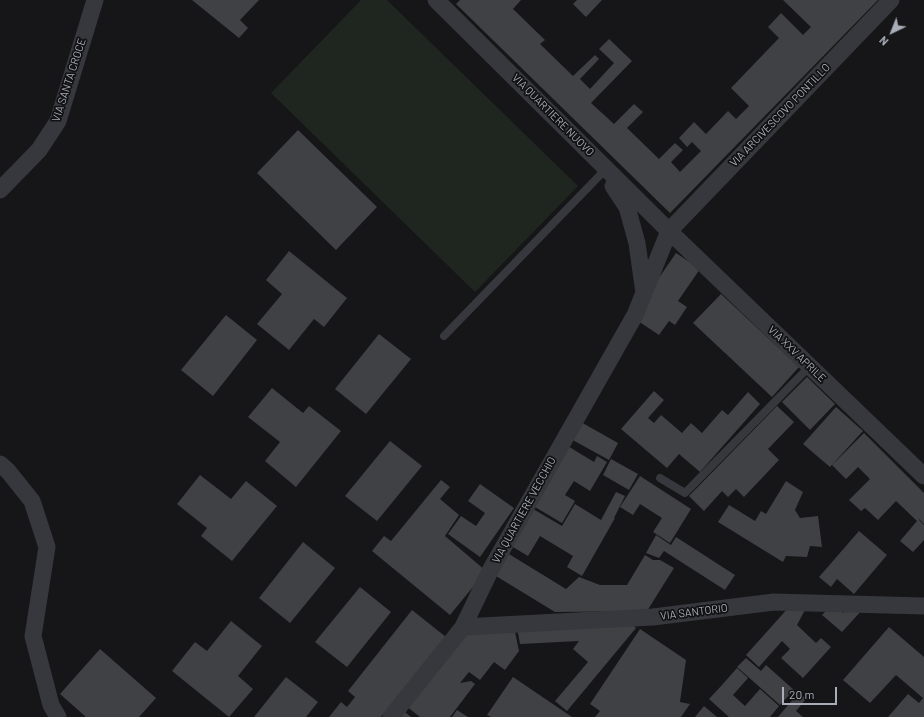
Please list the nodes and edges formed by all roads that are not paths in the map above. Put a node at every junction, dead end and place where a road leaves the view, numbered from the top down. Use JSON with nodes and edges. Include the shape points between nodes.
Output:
{"nodes":[{"id":1,"x":95,"y":0,"type":"edge"},
{"id":2,"x":891,"y":0,"type":"edge"},
{"id":3,"x":445,"y":3,"type":"edge"},
{"id":4,"x":595,"y":157,"type":"junction"},
{"id":5,"x":604,"y":171,"type":"junction"},
{"id":6,"x":0,"y":190,"type":"edge"},
{"id":7,"x":669,"y":231,"type":"junction"},
{"id":8,"x":644,"y":294,"type":"junction"},
{"id":9,"x":444,"y":336,"type":"dead end"},
{"id":10,"x":810,"y":366,"type":"junction"},
{"id":11,"x":0,"y":464,"type":"edge"},
{"id":12,"x":924,"y":476,"type":"edge"},
{"id":13,"x":660,"y":478,"type":"dead end"},
{"id":14,"x":924,"y":606,"type":"edge"},
{"id":15,"x":463,"y":627,"type":"junction"},
{"id":16,"x":58,"y":717,"type":"edge"},
{"id":17,"x":391,"y":717,"type":"edge"}],
"edges":[{"from":1,"to":6,"type":"street","name":"VIA SANTA CROCE","via":[[58,121],[40,150]]},
{"from":2,"to":7,"type":"street","name":"VIA ARCIVESCOVO PONTILLO"},
{"from":3,"to":4,"type":"street","name":"VIA QUARTIERE NUOVO"},
{"from":4,"to":5,"type":"street"},
{"from":4,"to":7,"type":"street","name":"VIA QUARTIERE NUOVO"},
{"from":5,"to":8,"type":"street","via":[[627,207],[637,243]]},
{"from":5,"to":9,"type":"lane"},
{"from":7,"to":8,"type":"street","name":"VIA QUARTIERE VECCHIO"},
{"from":7,"to":10,"type":"street","name":"VIA XXV APRILE"},
{"from":8,"to":15,"type":"street","name":"VIA QUARTIERE VECCHIO","via":[[635,315],[491,569]]},
{"from":10,"to":12,"type":"street","name":"VIA XXV APRILE"},
{"from":10,"to":13,"type":"lane","via":[[685,493]]},
{"from":11,"to":16,"type":"street","via":[[32,501],[48,547],[33,636],[51,705]]},
{"from":14,"to":15,"type":"street","name":"VIA SANTORIO","via":[[774,602],[653,617]]},
{"from":15,"to":17,"type":"street","name":"VIA QUARTIERE VECCHIO"}]}
